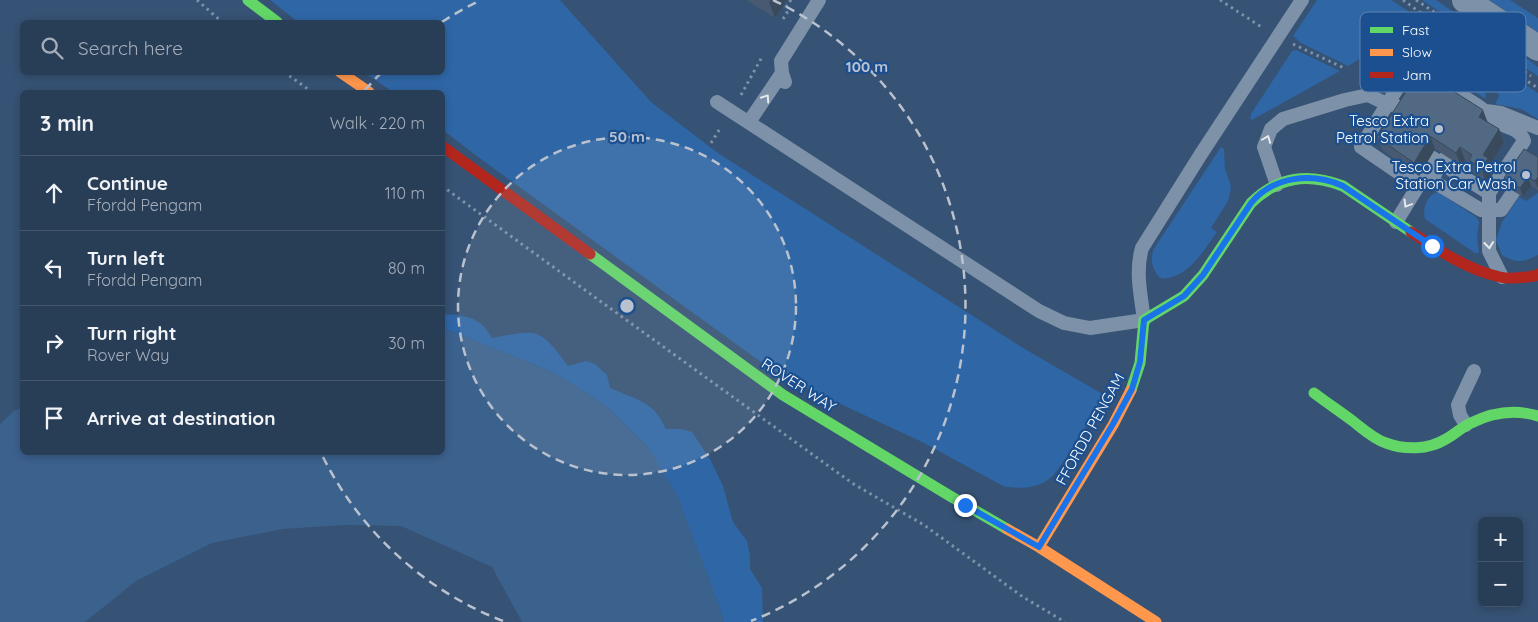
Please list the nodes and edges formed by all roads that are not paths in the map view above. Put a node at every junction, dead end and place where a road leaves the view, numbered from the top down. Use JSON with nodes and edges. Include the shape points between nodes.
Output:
{"nodes":[{"id":1,"x":248,"y":0,"type":"edge"},
{"id":2,"x":819,"y":0,"type":"edge"},
{"id":3,"x":1302,"y":0,"type":"edge"},
{"id":4,"x":1465,"y":0,"type":"edge"},
{"id":5,"x":1483,"y":12,"type":"edge"},
{"id":6,"x":273,"y":20,"type":"edge"},
{"id":7,"x":1526,"y":40,"type":"edge"},
{"id":8,"x":1538,"y":48,"type":"edge"},
{"id":9,"x":344,"y":75,"type":"edge"},
{"id":10,"x":365,"y":90,"type":"edge"},
{"id":11,"x":1395,"y":92,"type":"edge"},
{"id":12,"x":1408,"y":92,"type":"edge"},
{"id":13,"x":1453,"y":92,"type":"edge"},
{"id":14,"x":717,"y":102,"type":"dead end"},
{"id":15,"x":1388,"y":104,"type":"junction"},
{"id":16,"x":1479,"y":110,"type":"junction"},
{"id":17,"x":1396,"y":116,"type":"edge"},
{"id":18,"x":749,"y":122,"type":"junction"},
{"id":19,"x":1538,"y":128,"type":"edge"},
{"id":20,"x":1371,"y":129,"type":"junction"},
{"id":21,"x":1383,"y":136,"type":"edge"},
{"id":22,"x":445,"y":148,"type":"edge"},
{"id":23,"x":1423,"y":180,"type":"junction"},
{"id":24,"x":1277,"y":184,"type":"junction"},
{"id":25,"x":1514,"y":191,"type":"edge"},
{"id":26,"x":1489,"y":193,"type":"junction"},
{"id":27,"x":1489,"y":210,"type":"junction"},
{"id":28,"x":1396,"y":222,"type":"junction"},
{"id":29,"x":1538,"y":274,"type":"edge"},
{"id":30,"x":1502,"y":278,"type":"junction"},
{"id":31,"x":1144,"y":320,"type":"junction"},
{"id":32,"x":1474,"y":370,"type":"dead end"},
{"id":33,"x":1314,"y":393,"type":"dead end"},
{"id":34,"x":1538,"y":416,"type":"edge"},
{"id":35,"x":1466,"y":426,"type":"junction"},
{"id":36,"x":1039,"y":547,"type":"junction"},
{"id":37,"x":1156,"y":622,"type":"edge"}],
"edges":[{"from":1,"to":6,"type":"street"},
{"from":18,"to":2,"type":"lane","one_way":true,"via":[[784,77],[782,61]]},
{"from":3,"to":31,"type":"lane","via":[[1142,248],[1138,275]]},
{"from":4,"to":5,"type":"street"},
{"from":7,"to":8,"type":"street"},
{"from":9,"to":10,"type":"street"},
{"from":11,"to":15,"type":"lane"},
{"from":12,"to":15,"type":"lane","via":[[1411,95]]},
{"from":13,"to":16,"type":"lane"},
{"from":14,"to":18,"type":"lane"},
{"from":15,"to":17,"type":"lane"},
{"from":15,"to":20,"type":"lane"},
{"from":24,"to":15,"type":"lane","one_way":true,"via":[[1264,147],[1271,130],[1283,119],[1368,95]]},
{"from":16,"to":19,"type":"lane","via":[[1500,113]]},
{"from":16,"to":26,"type":"lane","via":[[1516,130],[1524,141]]},
{"from":18,"to":31,"type":"lane","via":[[1039,311],[1064,323],[1090,328]]},
{"from":20,"to":21,"type":"lane"},
{"from":20,"to":23,"type":"lane","via":[[1361,147]]},
{"from":22,"to":36,"type":"street","name":"ROVER WAY","via":[[783,395]]},
{"from":23,"to":26,"type":"lane","via":[[1439,159]]},
{"from":23,"to":27,"type":"lane","via":[[1481,210]]},
{"from":23,"to":28,"type":"lane","one_way":true},
{"from":24,"to":28,"type":"street","via":[[1309,177],[1331,181]]},
{"from":24,"to":31,"type":"street","via":[[1251,203],[1203,275],[1184,296]]},
{"from":25,"to":27,"type":"lane","via":[[1501,210]]},
{"from":26,"to":27,"type":"lane"},
{"from":27,"to":30,"type":"lane","one_way":true,"via":[[1489,250]]},
{"from":28,"to":30,"type":"street","via":[[1471,268]]},
{"from":29,"to":30,"type":"street"},
{"from":31,"to":36,"type":"street","name":"FFORDD PENGAM","via":[[1140,362],[1132,389]]},
{"from":32,"to":35,"type":"lane","via":[[1458,404]]},
{"from":33,"to":35,"type":"street","via":[[1390,444],[1433,445]]},
{"from":34,"to":35,"type":"street","via":[[1523,412],[1496,413]]},
{"from":36,"to":37,"type":"street","name":"ROVER WAY"}]}
